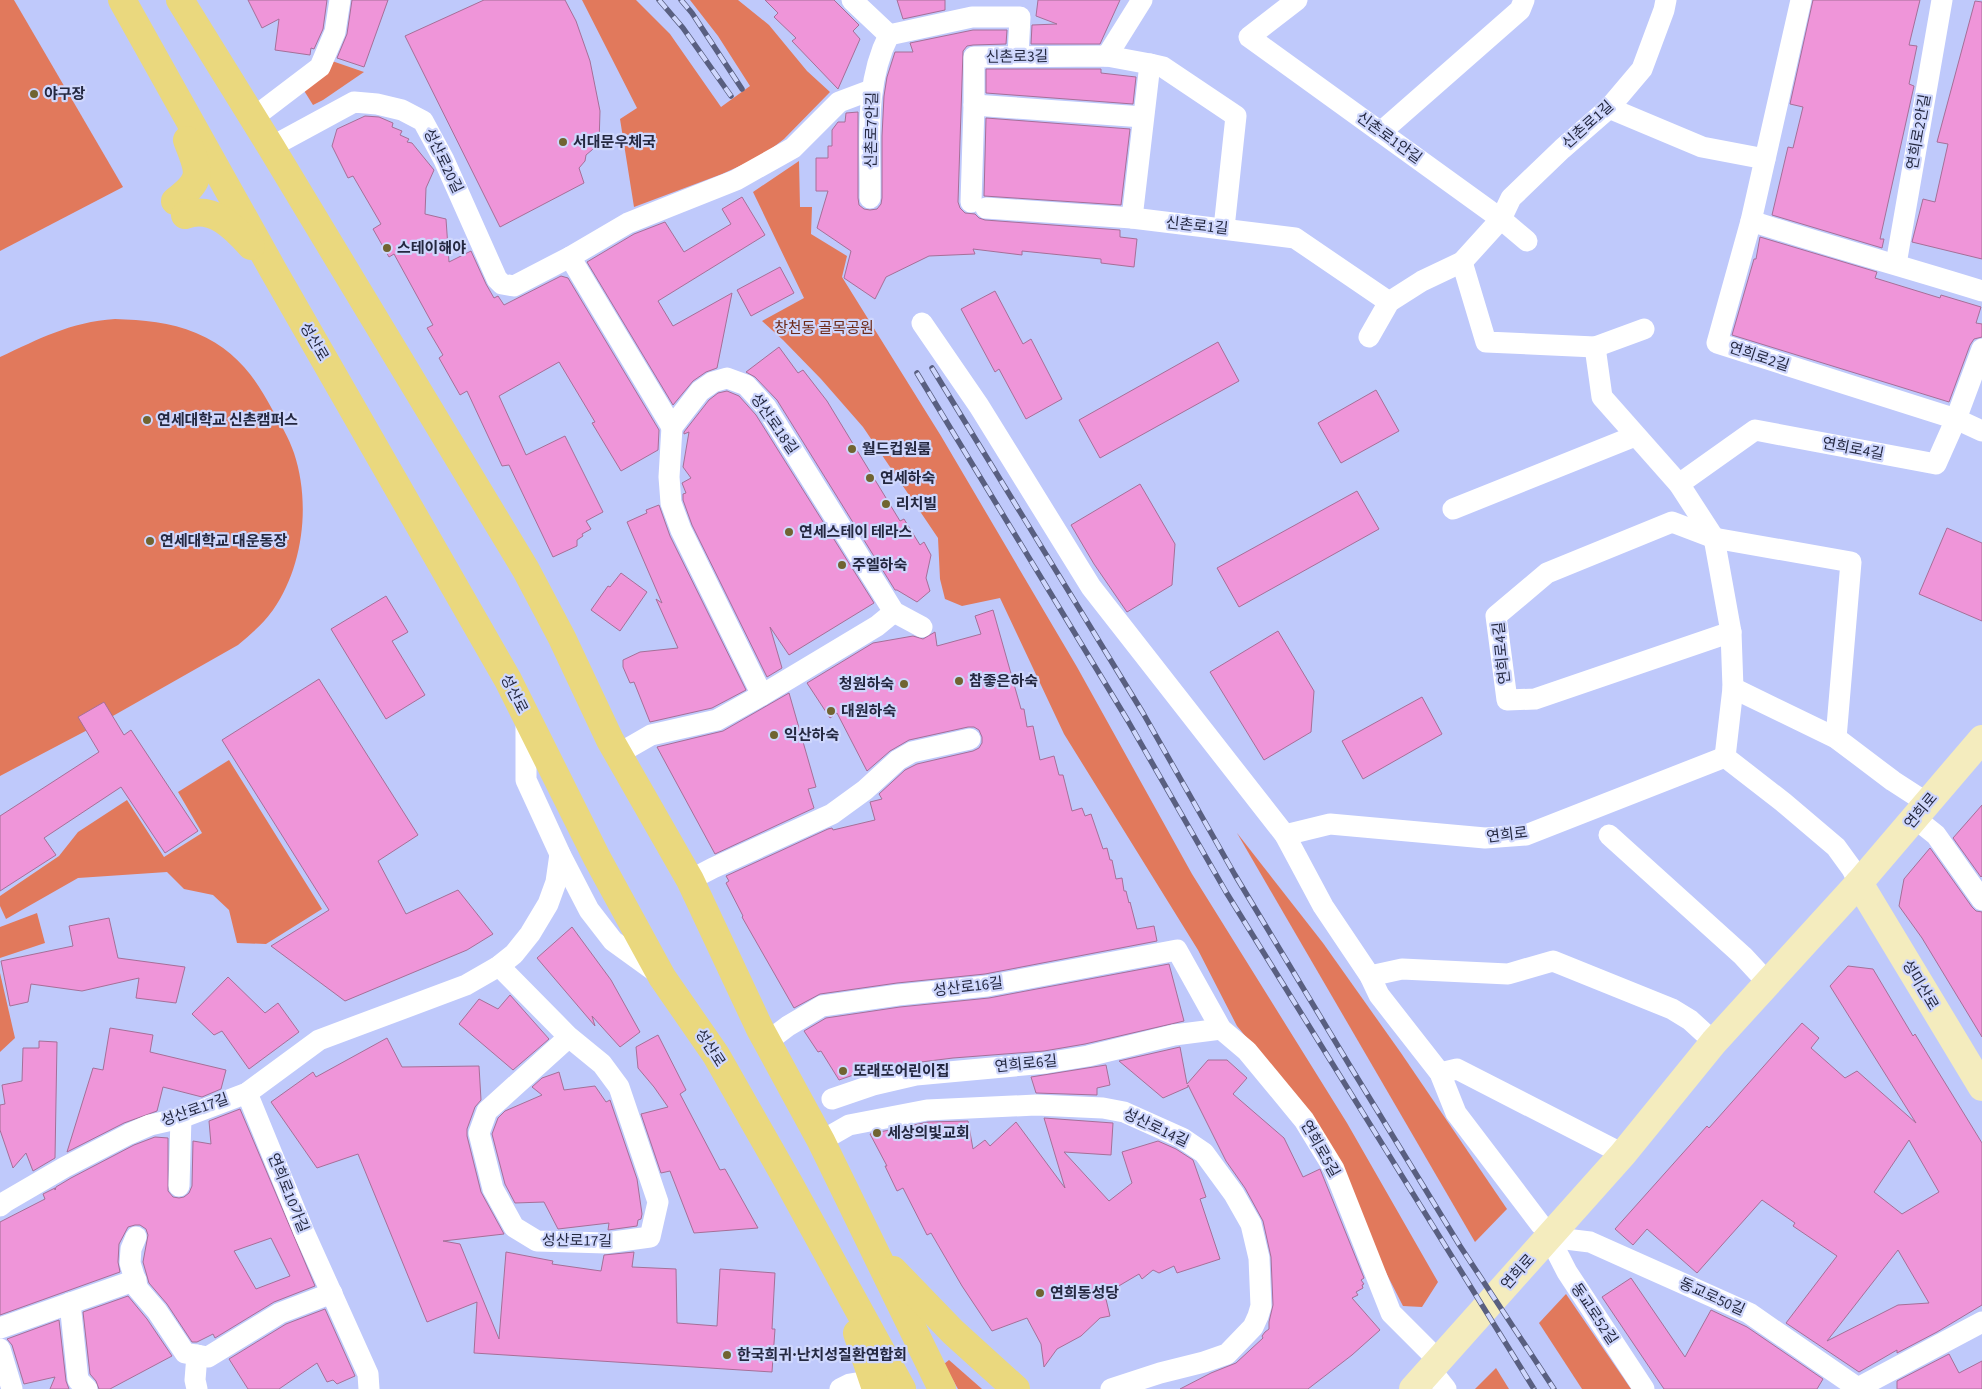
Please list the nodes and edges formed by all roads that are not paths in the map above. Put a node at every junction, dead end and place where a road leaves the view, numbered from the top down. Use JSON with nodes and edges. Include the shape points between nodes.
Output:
{"nodes":[{"id":1,"x":122,"y":0,"type":"edge"},
{"id":2,"x":180,"y":0,"type":"edge"},
{"id":3,"x":340,"y":0,"type":"edge"},
{"id":4,"x":852,"y":0,"type":"edge"},
{"id":5,"x":1142,"y":0,"type":"edge"},
{"id":6,"x":1297,"y":0,"type":"edge"},
{"id":7,"x":1524,"y":0,"type":"edge"},
{"id":8,"x":1666,"y":0,"type":"edge"},
{"id":9,"x":1801,"y":0,"type":"edge"},
{"id":10,"x":1942,"y":0,"type":"edge"},
{"id":11,"x":1020,"y":8,"type":"edge"},
{"id":12,"x":889,"y":35,"type":"junction"},
{"id":13,"x":1018,"y":56,"type":"junction"},
{"id":14,"x":1107,"y":56,"type":"junction"},
{"id":15,"x":1150,"y":64,"type":"junction"},
{"id":16,"x":160,"y":68,"type":"junction"},
{"id":17,"x":871,"y":90,"type":"junction"},
{"id":18,"x":974,"y":106,"type":"junction"},
{"id":19,"x":1609,"y":108,"type":"junction"},
{"id":20,"x":1143,"y":117,"type":"junction"},
{"id":21,"x":254,"y":118,"type":"junction"},
{"id":22,"x":1381,"y":132,"type":"junction"},
{"id":23,"x":272,"y":148,"type":"junction"},
{"id":24,"x":1765,"y":159,"type":"junction"},
{"id":25,"x":870,"y":198,"type":"dead end"},
{"id":26,"x":978,"y":205,"type":"joint"},
{"id":27,"x":1132,"y":218,"type":"junction"},
{"id":28,"x":1501,"y":219,"type":"junction"},
{"id":29,"x":1751,"y":221,"type":"junction"},
{"id":30,"x":1224,"y":228,"type":"junction"},
{"id":31,"x":1527,"y":241,"type":"dead end"},
{"id":32,"x":570,"y":257,"type":"junction"},
{"id":33,"x":1462,"y":262,"type":"junction"},
{"id":34,"x":1896,"y":264,"type":"junction"},
{"id":35,"x":273,"y":270,"type":"junction"},
{"id":36,"x":1982,"y":291,"type":"edge"},
{"id":37,"x":1389,"y":302,"type":"junction"},
{"id":38,"x":922,"y":323,"type":"dead end"},
{"id":39,"x":1644,"y":329,"type":"dead end"},
{"id":40,"x":1369,"y":336,"type":"dead end"},
{"id":41,"x":1595,"y":347,"type":"junction"},
{"id":42,"x":1982,"y":349,"type":"edge"},
{"id":43,"x":1956,"y":419,"type":"junction"},
{"id":44,"x":672,"y":427,"type":"junction"},
{"id":45,"x":1982,"y":430,"type":"edge"},
{"id":46,"x":1634,"y":436,"type":"junction"},
{"id":47,"x":1679,"y":484,"type":"junction"},
{"id":48,"x":1453,"y":509,"type":"dead end"},
{"id":49,"x":1714,"y":538,"type":"junction"},
{"id":50,"x":894,"y":612,"type":"junction"},
{"id":51,"x":922,"y":627,"type":"dead end"},
{"id":52,"x":1731,"y":632,"type":"junction"},
{"id":53,"x":1733,"y":688,"type":"junction"},
{"id":54,"x":762,"y":695,"type":"junction"},
{"id":55,"x":526,"y":717,"type":"junction"},
{"id":56,"x":1836,"y":738,"type":"junction"},
{"id":57,"x":970,"y":739,"type":"dead end"},
{"id":58,"x":1982,"y":739,"type":"edge"},
{"id":59,"x":618,"y":754,"type":"junction"},
{"id":60,"x":1725,"y":757,"type":"junction"},
{"id":61,"x":1922,"y":811,"type":"junction"},
{"id":62,"x":1285,"y":835,"type":"junction"},
{"id":63,"x":1609,"y":835,"type":"dead end"},
{"id":64,"x":560,"y":854,"type":"junction"},
{"id":65,"x":690,"y":880,"type":"junction"},
{"id":66,"x":1859,"y":883,"type":"junction"},
{"id":67,"x":1982,"y":900,"type":"edge"},
{"id":68,"x":1177,"y":950,"type":"joint"},
{"id":69,"x":499,"y":966,"type":"junction"},
{"id":70,"x":1370,"y":976,"type":"junction"},
{"id":71,"x":662,"y":977,"type":"junction"},
{"id":72,"x":1768,"y":983,"type":"junction"},
{"id":73,"x":1221,"y":1028,"type":"junction"},
{"id":74,"x":569,"y":1037,"type":"junction"},
{"id":75,"x":767,"y":1042,"type":"junction"},
{"id":76,"x":1714,"y":1042,"type":"junction"},
{"id":77,"x":1440,"y":1073,"type":"junction"},
{"id":78,"x":1982,"y":1087,"type":"edge"},
{"id":79,"x":247,"y":1092,"type":"junction"},
{"id":80,"x":832,"y":1099,"type":"dead end"},
{"id":81,"x":180,"y":1118,"type":"junction"},
{"id":82,"x":821,"y":1141,"type":"junction"},
{"id":83,"x":1623,"y":1154,"type":"junction"},
{"id":84,"x":179,"y":1186,"type":"dead end"},
{"id":85,"x":0,"y":1206,"type":"edge"},
{"id":86,"x":1545,"y":1231,"type":"junction"},
{"id":87,"x":133,"y":1243,"type":"dead end"},
{"id":88,"x":876,"y":1252,"type":"junction"},
{"id":89,"x":136,"y":1280,"type":"junction"},
{"id":90,"x":846,"y":1285,"type":"junction"},
{"id":91,"x":332,"y":1293,"type":"junction"},
{"id":92,"x":70,"y":1303,"type":"junction"},
{"id":93,"x":1982,"y":1322,"type":"edge"},
{"id":94,"x":0,"y":1328,"type":"edge"},
{"id":95,"x":0,"y":1349,"type":"edge"},
{"id":96,"x":197,"y":1355,"type":"junction"},
{"id":97,"x":1432,"y":1377,"type":"edge"},
{"id":98,"x":875,"y":1385,"type":"edge"},
{"id":99,"x":12,"y":1389,"type":"edge"},
{"id":100,"x":87,"y":1389,"type":"edge"},
{"id":101,"x":197,"y":1389,"type":"edge"},
{"id":102,"x":370,"y":1389,"type":"edge"},
{"id":103,"x":840,"y":1389,"type":"edge"},
{"id":104,"x":902,"y":1389,"type":"edge"},
{"id":105,"x":942,"y":1389,"type":"edge"},
{"id":106,"x":1016,"y":1389,"type":"edge"},
{"id":107,"x":1111,"y":1389,"type":"edge"},
{"id":108,"x":1644,"y":1389,"type":"edge"},
{"id":109,"x":1858,"y":1389,"type":"edge"}],
"edges":[{"from":1,"to":16,"type":"main road","name":"성산로"},
{"from":2,"to":21,"type":"main road"},
{"from":3,"to":21,"type":"street","via":[[335,32],[320,67]]},
{"from":4,"to":12,"type":"street"},
{"from":5,"to":14,"type":"street"},
{"from":6,"to":22,"type":"street","name":"신촌로1안길","via":[[1249,37]]},
{"from":7,"to":22,"type":"street","via":[[1520,10]]},
{"from":8,"to":19,"type":"street","name":"신촌로1길","via":[[1642,69]]},
{"from":9,"to":24,"type":"street","name":"연희로2길"},
{"from":10,"to":34,"type":"street","name":"연희로2안길"},
{"from":11,"to":12,"type":"street"},
{"from":11,"to":13,"type":"street"},
{"from":12,"to":17,"type":"street","name":"신촌로7안길","via":[[881,50]]},
{"from":13,"to":14,"type":"street","name":"신촌로3길"},
{"from":13,"to":18,"type":"street","name":"신촌로3길","via":[[974,58]]},
{"from":14,"to":15,"type":"street","name":"신촌로3길"},
{"from":15,"to":20,"type":"street"},
{"from":15,"to":30,"type":"street","via":[[1163,67],[1236,116]]},
{"from":16,"to":35,"type":"main road","name":"성산로"},
{"from":16,"to":35,"type":"main road","via":[[197,167],[198,177],[180,208],[205,212],[228,223]]},
{"from":17,"to":25,"type":"street","name":"신촌로7안길"},
{"from":17,"to":32,"type":"street","name":"성산로20길","via":[[839,102],[793,148],[736,180],[628,223]]},
{"from":18,"to":20,"type":"street"},
{"from":18,"to":26,"type":"street","name":"신촌로3길"},
{"from":19,"to":24,"type":"street","via":[[1702,148]]},
{"from":19,"to":28,"type":"street","name":"신촌로1길","via":[[1511,198]]},
{"from":20,"to":27,"type":"street"},
{"from":21,"to":23,"type":"main road"},
{"from":22,"to":28,"type":"street","name":"신촌로1안길"},
{"from":23,"to":32,"type":"street","name":"성산로20길","via":[[354,102],[402,110],[422,121],[434,141],[502,284],[514,286]]},
{"from":23,"to":59,"type":"main road","via":[[526,570]]},
{"from":24,"to":29,"type":"street","name":"연희로2길"},
{"from":26,"to":27,"type":"street","name":"신촌로1길"},
{"from":27,"to":30,"type":"street","name":"신촌로1길"},
{"from":28,"to":31,"type":"street","name":"신촌로1안길"},
{"from":28,"to":33,"type":"street","name":"신촌로1길"},
{"from":29,"to":34,"type":"street"},
{"from":29,"to":43,"type":"street","name":"연희로2길","via":[[1716,343]]},
{"from":30,"to":37,"type":"street","name":"신촌로1길","via":[[1295,238]]},
{"from":32,"to":44,"type":"street"},
{"from":33,"to":37,"type":"street","name":"신촌로1길","via":[[1422,281]]},
{"from":33,"to":41,"type":"street","via":[[1486,342]]},
{"from":34,"to":36,"type":"street"},
{"from":35,"to":55,"type":"main road","name":"성산로","via":[[505,674]]},
{"from":37,"to":40,"type":"street","name":"신촌로1길"},
{"from":38,"to":62,"type":"street","via":[[978,406],[1090,587]]},
{"from":39,"to":41,"type":"street"},
{"from":41,"to":46,"type":"street","via":[[1602,397]]},
{"from":42,"to":43,"type":"street"},
{"from":43,"to":45,"type":"street","name":"연희로2길"},
{"from":43,"to":47,"type":"street","name":"연희로4길","via":[[1936,464],[1755,430]]},
{"from":44,"to":50,"type":"street","name":"성산로18길","via":[[700,391],[713,382],[727,378],[746,385],[766,407]]},
{"from":44,"to":54,"type":"street","via":[[671,503],[695,562]]},
{"from":46,"to":47,"type":"street"},
{"from":46,"to":48,"type":"street"},
{"from":47,"to":49,"type":"street"},
{"from":49,"to":52,"type":"street"},
{"from":49,"to":52,"type":"street","name":"연희로4길","via":[[1672,522],[1548,573],[1496,616],[1507,700],[1535,699]]},
{"from":49,"to":56,"type":"street","name":"연희로4길","via":[[1851,562]]},
{"from":50,"to":51,"type":"street","name":"성산로18길"},
{"from":50,"to":54,"type":"street","via":[[877,626]]},
{"from":52,"to":53,"type":"street"},
{"from":53,"to":56,"type":"street"},
{"from":53,"to":60,"type":"street"},
{"from":54,"to":59,"type":"street","via":[[717,720],[651,735]]},
{"from":55,"to":64,"type":"street","via":[[526,780]]},
{"from":55,"to":71,"type":"main road","name":"성산로","via":[[609,882]]},
{"from":56,"to":61,"type":"street","via":[[1893,781]]},
{"from":57,"to":65,"type":"street","via":[[912,752],[832,814]]},
{"from":58,"to":61,"type":"main road","name":"연희로"},
{"from":59,"to":65,"type":"main road"},
{"from":60,"to":62,"type":"street","name":"연희로","via":[[1526,835],[1485,838],[1330,824]]},
{"from":60,"to":66,"type":"street","via":[[1836,847]]},
{"from":61,"to":66,"type":"main road","name":"연희로"},
{"from":61,"to":67,"type":"street"},
{"from":62,"to":70,"type":"street","via":[[1323,906]]},
{"from":63,"to":72,"type":"street","via":[[1743,956]]},
{"from":64,"to":69,"type":"street","name":"성산로17길","via":[[556,882],[548,904],[530,934]]},
{"from":64,"to":71,"type":"street","via":[[589,910],[613,941]]},
{"from":65,"to":75,"type":"main road"},
{"from":66,"to":72,"type":"main road","name":"연희로"},
{"from":66,"to":78,"type":"main road","name":"성미산로"},
{"from":68,"to":73,"type":"street","name":"연희로5길"},
{"from":68,"to":75,"type":"street","name":"성산로16길","via":[[987,986],[822,1006]]},
{"from":69,"to":74,"type":"street","name":"성산로17길"},
{"from":69,"to":79,"type":"street","name":"성산로17길","via":[[466,985],[319,1040]]},
{"from":70,"to":76,"type":"street","via":[[1402,969],[1508,974],[1553,961],[1672,1009]]},
{"from":70,"to":77,"type":"street","via":[[1379,995]]},
{"from":71,"to":90,"type":"main road","name":"성산로","via":[[716,1055]]},
{"from":72,"to":76,"type":"main road","name":"연희로"},
{"from":73,"to":80,"type":"street","name":"연희로6길","via":[[1046,1063],[916,1075]]},
{"from":73,"to":97,"type":"street","name":"연희로5길","via":[[1247,1051],[1304,1120],[1334,1169],[1391,1313]]},
{"from":74,"to":74,"type":"street","name":"성산로17길","via":[[602,1064],[620,1087],[658,1202],[650,1237],[606,1243],[537,1241],[514,1227],[493,1189],[479,1134],[486,1110]]},
{"from":75,"to":82,"type":"main road"},
{"from":76,"to":83,"type":"main road","name":"연희로"},
{"from":77,"to":83,"type":"street","via":[[1457,1069]]},
{"from":77,"to":86,"type":"street","via":[[1456,1112]]},
{"from":79,"to":81,"type":"street","name":"성산로17길"},
{"from":79,"to":91,"type":"street","name":"연희로10가길"},
{"from":81,"to":84,"type":"street"},
{"from":81,"to":85,"type":"street","name":"성산로17길","via":[[150,1125],[121,1138],[64,1167]]},
{"from":82,"to":88,"type":"main road"},
{"from":82,"to":107,"type":"street","name":"성산로14길","via":[[849,1125],[927,1110],[1036,1105],[1124,1112],[1182,1138],[1204,1153],[1251,1224],[1260,1258],[1261,1306],[1258,1316],[1253,1327],[1227,1354]]},
{"from":83,"to":86,"type":"main road","name":"연희로"},
{"from":86,"to":97,"type":"main road","name":"연희로"},
{"from":86,"to":108,"type":"street","name":"동교로52길","via":[[1566,1272]]},
{"from":86,"to":109,"type":"street","name":"동교로50길","via":[[1590,1242],[1748,1313]]},
{"from":87,"to":89,"type":"street","via":[[130,1263]]},
{"from":88,"to":105,"type":"main road"},
{"from":88,"to":106,"type":"main road","via":[[953,1332]]},
{"from":89,"to":92,"type":"street"},
{"from":89,"to":96,"type":"street","via":[[138,1289],[185,1353]]},
{"from":90,"to":98,"type":"main road","via":[[859,1343]]},
{"from":90,"to":104,"type":"main road","name":"성산로"},
{"from":91,"to":96,"type":"street","via":[[280,1313],[208,1357]]},
{"from":91,"to":102,"type":"street","name":"연희로10가길","via":[[368,1374]]},
{"from":92,"to":94,"type":"street"},
{"from":92,"to":100,"type":"street","via":[[78,1380]]},
{"from":93,"to":109,"type":"street"},
{"from":95,"to":99,"type":"street"},
{"from":96,"to":101,"type":"street"},
{"from":98,"to":103,"type":"street","via":[[850,1384]]}]}
